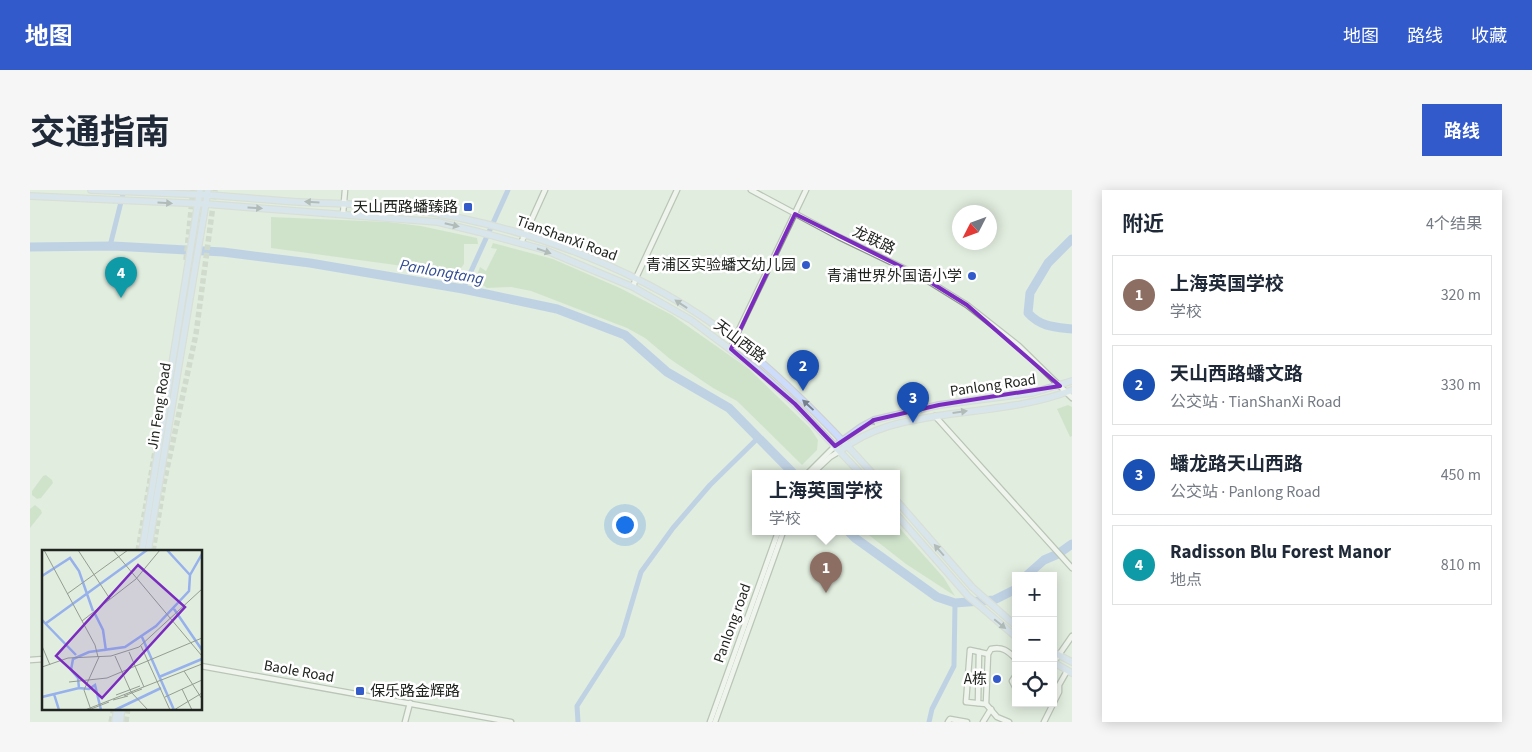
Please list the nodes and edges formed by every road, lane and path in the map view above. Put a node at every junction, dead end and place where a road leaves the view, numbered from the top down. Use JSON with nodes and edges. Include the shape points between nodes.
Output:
{"nodes":[{"id":1,"x":91,"y":190,"type":"edge"},
{"id":2,"x":345,"y":190,"type":"edge"},
{"id":3,"x":545,"y":190,"type":"edge"},
{"id":4,"x":676,"y":190,"type":"edge"},
{"id":5,"x":751,"y":190,"type":"edge"},
{"id":6,"x":806,"y":190,"type":"edge"},
{"id":7,"x":200,"y":192,"type":"edge"},
{"id":8,"x":208,"y":192,"type":"edge"},
{"id":9,"x":30,"y":196,"type":"edge"},
{"id":10,"x":198,"y":204,"type":"junction"},
{"id":11,"x":206,"y":204,"type":"junction"},
{"id":12,"x":344,"y":204,"type":"junction"},
{"id":13,"x":343,"y":214,"type":"junction"},
{"id":14,"x":795,"y":214,"type":"junction"},
{"id":15,"x":525,"y":234,"type":"junction"},
{"id":16,"x":521,"y":243,"type":"junction"},
{"id":17,"x":192,"y":264,"type":"junction"},
{"id":18,"x":636,"y":278,"type":"junction"},
{"id":19,"x":633,"y":287,"type":"junction"},
{"id":20,"x":734,"y":340,"type":"junction"},
{"id":21,"x":731,"y":349,"type":"junction"},
{"id":22,"x":1072,"y":381,"type":"edge"},
{"id":23,"x":1060,"y":386,"type":"junction"},
{"id":24,"x":1069,"y":391,"type":"edge"},
{"id":25,"x":1072,"y":398,"type":"edge"},
{"id":26,"x":935,"y":416,"type":"junction"},
{"id":27,"x":842,"y":440,"type":"junction"},
{"id":28,"x":848,"y":445,"type":"junction"},
{"id":29,"x":835,"y":446,"type":"junction"},
{"id":30,"x":840,"y":451,"type":"junction"},
{"id":31,"x":813,"y":470,"type":"edge"},
{"id":32,"x":813,"y":470,"type":"edge"},
{"id":33,"x":857,"y":470,"type":"edge"},
{"id":34,"x":870,"y":470,"type":"edge"},
{"id":35,"x":900,"y":505,"type":"edge"},
{"id":36,"x":900,"y":519,"type":"edge"},
{"id":37,"x":777,"y":535,"type":"edge"},
{"id":38,"x":782,"y":535,"type":"edge"},
{"id":39,"x":142,"y":550,"type":"edge"},
{"id":40,"x":148,"y":550,"type":"edge"},
{"id":41,"x":1070,"y":566,"type":"edge"},
{"id":42,"x":1012,"y":623,"type":"edge"},
{"id":43,"x":1012,"y":634,"type":"edge"},
{"id":44,"x":1072,"y":636,"type":"edge"},
{"id":45,"x":979,"y":652,"type":"junction"},
{"id":46,"x":1057,"y":653,"type":"edge"},
{"id":47,"x":988,"y":654,"type":"junction"},
{"id":48,"x":1057,"y":654,"type":"edge"},
{"id":49,"x":1012,"y":656,"type":"edge"},
{"id":50,"x":1072,"y":662,"type":"edge"},
{"id":51,"x":1057,"y":664,"type":"edge"},
{"id":52,"x":202,"y":666,"type":"edge"},
{"id":53,"x":1070,"y":672,"type":"edge"},
{"id":54,"x":1059,"y":685,"type":"joint"},
{"id":55,"x":410,"y":703,"type":"junction"},
{"id":56,"x":978,"y":703,"type":"junction"},
{"id":57,"x":986,"y":704,"type":"junction"},
{"id":58,"x":990,"y":709,"type":"junction"},
{"id":59,"x":406,"y":722,"type":"edge"},
{"id":60,"x":511,"y":722,"type":"edge"},
{"id":61,"x":710,"y":722,"type":"edge"},
{"id":62,"x":715,"y":722,"type":"edge"},
{"id":63,"x":948,"y":722,"type":"edge"},
{"id":64,"x":962,"y":722,"type":"edge"},
{"id":65,"x":967,"y":722,"type":"edge"},
{"id":66,"x":984,"y":722,"type":"edge"},
{"id":67,"x":1009,"y":722,"type":"edge"},
{"id":68,"x":1044,"y":722,"type":"edge"}],
"edges":[{"from":1,"to":7,"type":"main road","name":"TianShanXi Road"},
{"from":2,"to":12,"type":"street"},
{"from":3,"to":15,"type":"street"},
{"from":4,"to":18,"type":"street"},
{"from":5,"to":14,"type":"street","name":"龙联路"},
{"from":6,"to":14,"type":"street"},
{"from":7,"to":8,"type":"main road","name":"TianShanXi Road"},
{"from":7,"to":10,"type":"main road"},
{"from":8,"to":11,"type":"main road"},
{"from":12,"to":8,"type":"main road","name":"TianShanXi Road","one_way":true},
{"from":9,"to":10,"type":"main road","name":"天山西路","one_way":true},
{"from":10,"to":11,"type":"main road","name":"天山西路"},
{"from":10,"to":17,"type":"main road"},
{"from":11,"to":13,"type":"main road","name":"天山西路","one_way":true},
{"from":11,"to":17,"type":"main road"},
{"from":12,"to":13,"type":"street"},
{"from":12,"to":15,"type":"main road","name":"TianShanXi Road","via":[[408,209]]},
{"from":13,"to":16,"type":"main road","name":"天山西路","one_way":true,"via":[[438,222]]},
{"from":14,"to":20,"type":"street"},
{"from":14,"to":23,"type":"street","name":"龙联路","via":[[922,277],[967,305],[1019,346]]},
{"from":15,"to":16,"type":"street"},
{"from":15,"to":18,"type":"main road","name":"TianShanXi Road"},
{"from":16,"to":19,"type":"main road","name":"天山西路","one_way":true},
{"from":17,"to":39,"type":"main road"},
{"from":17,"to":40,"type":"main road","name":"Jin Feng Road"},
{"from":18,"to":19,"type":"street"},
{"from":20,"to":18,"type":"main road","name":"TianShanXi Road","one_way":true,"via":[[666,294]]},
{"from":19,"to":21,"type":"main road","name":"天山西路","via":[[690,320]]},
{"from":20,"to":21,"type":"street"},
{"from":27,"to":20,"type":"main road","name":"TianShanXi Road","one_way":true,"via":[[774,372]]},
{"from":21,"to":29,"type":"main road","name":"天山西路","via":[[795,404]]},
{"from":22,"to":23,"type":"main road","name":"Panlong Road"},
{"from":23,"to":24,"type":"street","name":"龙联路"},
{"from":23,"to":27,"type":"main road","name":"Panlong Road","one_way":true,"via":[[906,412],[874,420]]},
{"from":24,"to":25,"type":"street","name":"龙联路"},
{"from":26,"to":24,"type":"main road","name":"Panlong Road","one_way":true,"via":[[1034,402]]},
{"from":26,"to":28,"type":"main road","name":"Panlong Road","via":[[886,425]]},
{"from":26,"to":41,"type":"street"},
{"from":27,"to":28,"type":"main road","name":"TianShanXi Road"},
{"from":27,"to":29,"type":"main road","name":"Panlong Road"},
{"from":28,"to":30,"type":"main road","name":"Panlong Road"},
{"from":28,"to":34,"type":"main road","name":"TianShanXi Road"},
{"from":29,"to":30,"type":"main road","name":"天山西路"},
{"from":29,"to":31,"type":"street"},
{"from":30,"to":32,"type":"street"},
{"from":30,"to":33,"type":"main road","name":"天山西路"},
{"from":42,"to":35,"type":"main road","one_way":true,"via":[[972,587]]},
{"from":36,"to":43,"type":"main road","one_way":true,"via":[[968,596]]},
{"from":37,"to":61,"type":"street","name":"Panlong road"},
{"from":38,"to":62,"type":"street"},
{"from":44,"to":46,"type":"street"},
{"from":45,"to":47,"type":"street"},
{"from":45,"to":56,"type":"street"},
{"from":45,"to":56,"type":"street","via":[[970,650],[966,702]]},
{"from":47,"to":49,"type":"street","via":[[998,647]]},
{"from":47,"to":57,"type":"street"},
{"from":48,"to":50,"type":"main road"},
{"from":51,"to":53,"type":"main road"},
{"from":52,"to":55,"type":"street","name":"Baole Road"},
{"from":53,"to":54,"type":"street"},
{"from":54,"to":68,"type":"street","via":[[1059,692]]},
{"from":55,"to":59,"type":"street"},
{"from":55,"to":60,"type":"street","name":"Baole Road"},
{"from":56,"to":57,"type":"street"},
{"from":57,"to":58,"type":"street"},
{"from":58,"to":66,"type":"street"},
{"from":58,"to":67,"type":"street"},
{"from":63,"to":64,"type":"street","via":[[950,719]]},
{"from":64,"to":65,"type":"street"}]}
